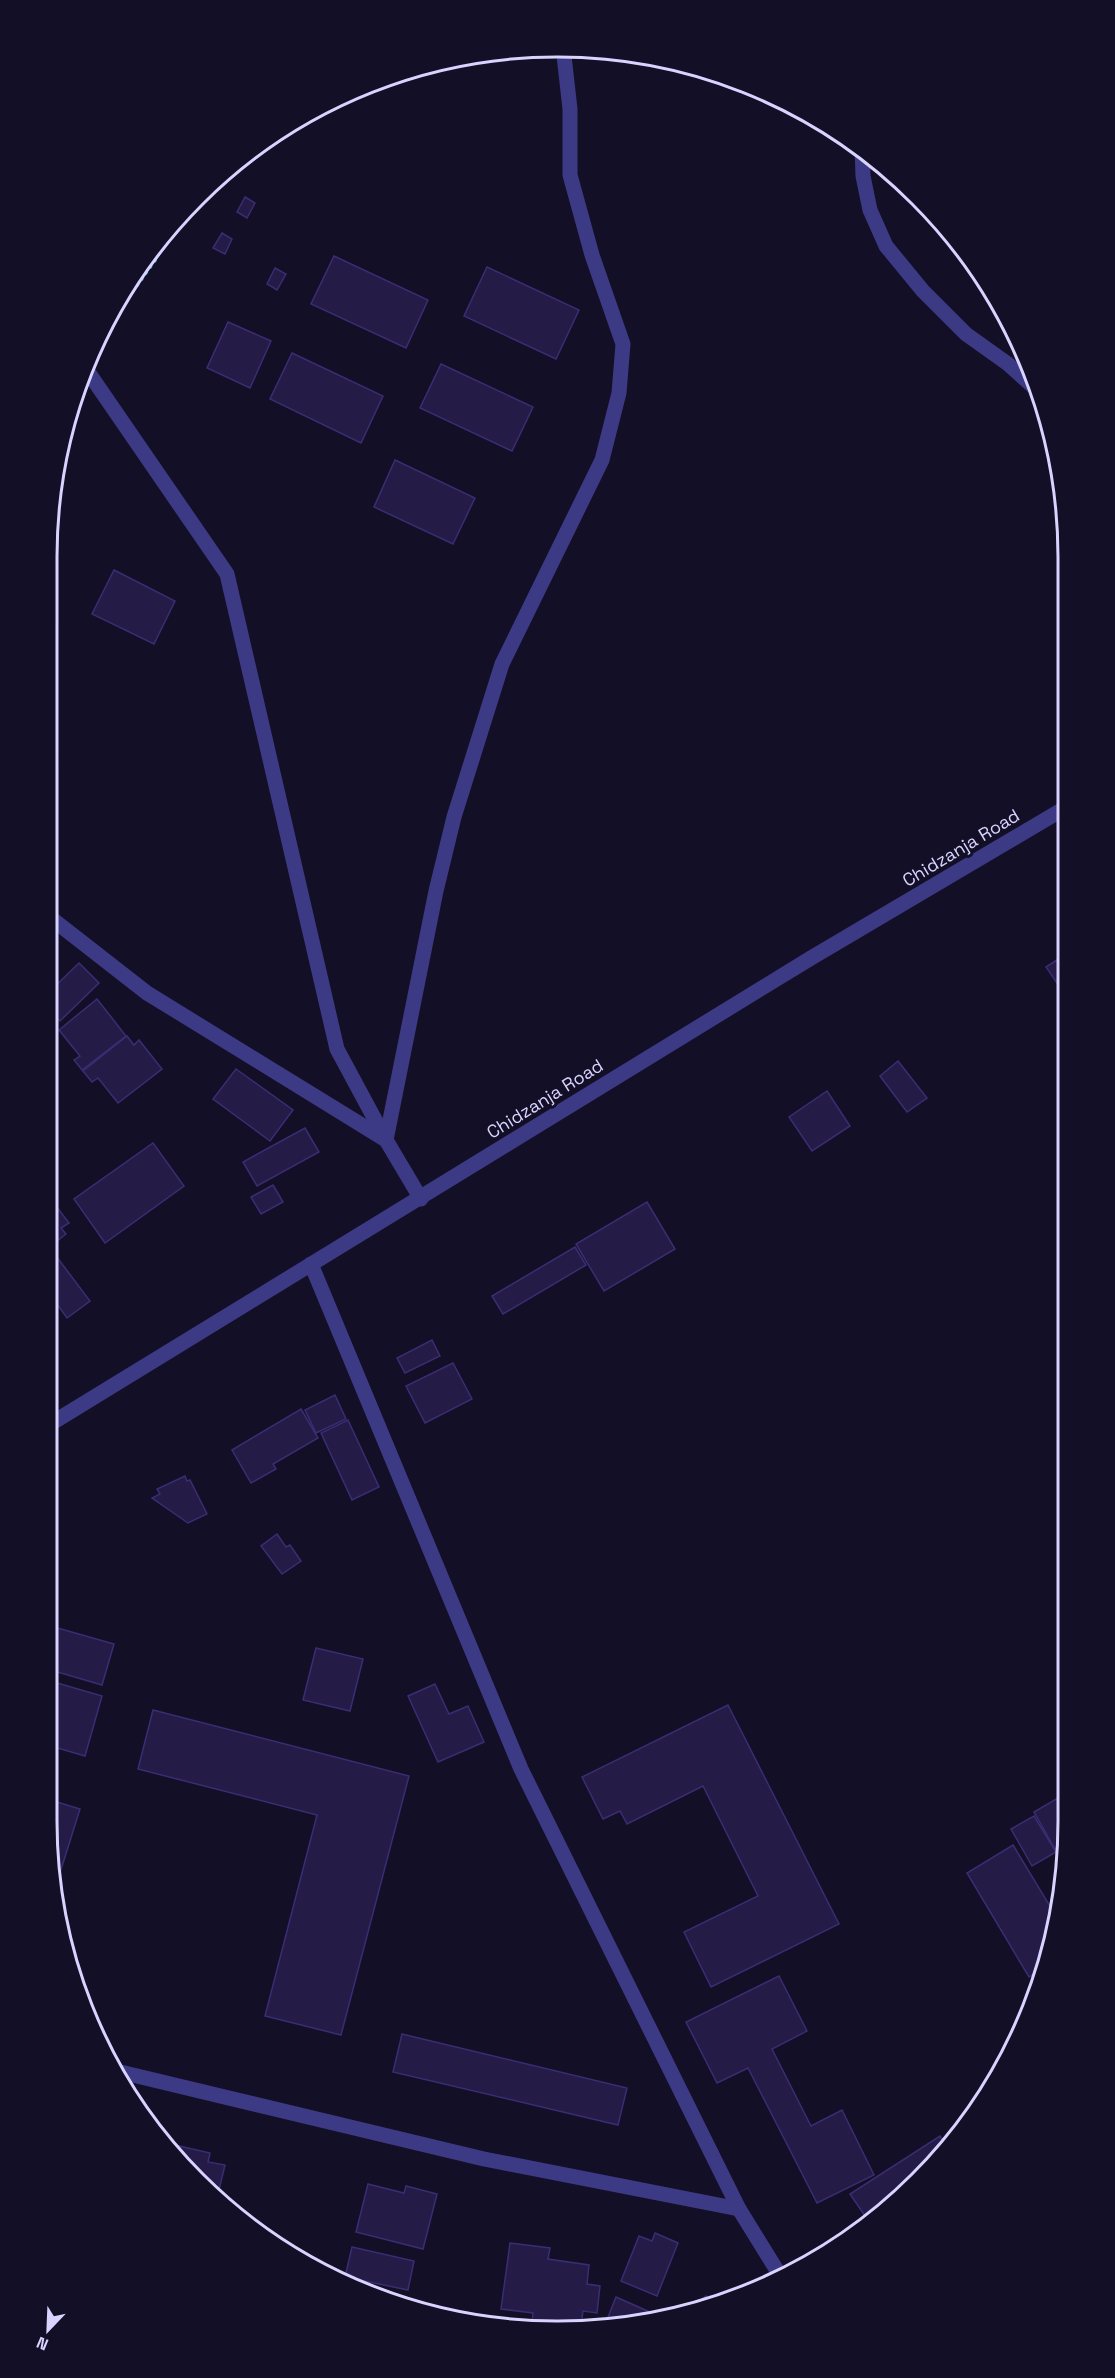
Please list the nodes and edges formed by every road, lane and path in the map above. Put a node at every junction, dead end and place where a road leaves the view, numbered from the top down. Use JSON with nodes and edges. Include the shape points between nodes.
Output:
{"nodes":[{"id":1,"x":564,"y":57,"type":"edge"},
{"id":2,"x":862,"y":160,"type":"edge"},
{"id":3,"x":158,"y":256,"type":"edge"},
{"id":4,"x":137,"y":285,"type":"edge"},
{"id":5,"x":91,"y":377,"type":"edge"},
{"id":6,"x":1025,"y":379,"type":"edge"},
{"id":7,"x":1058,"y":812,"type":"edge"},
{"id":8,"x":57,"y":923,"type":"edge"},
{"id":9,"x":386,"y":1140,"type":"junction"},
{"id":10,"x":421,"y":1199,"type":"junction"},
{"id":11,"x":311,"y":1264,"type":"junction"},
{"id":12,"x":57,"y":1419,"type":"edge"},
{"id":13,"x":125,"y":2073,"type":"edge"},
{"id":14,"x":739,"y":2209,"type":"junction"},
{"id":15,"x":777,"y":2270,"type":"edge"}],
"edges":[{"from":1,"to":9,"type":"street","via":[[570,109],[570,175],[623,344],[619,393],[602,460],[502,664],[454,817]]},
{"from":2,"to":6,"type":"street","via":[[870,210],[886,246],[966,334]]},
{"from":3,"to":4,"type":"path"},
{"from":5,"to":9,"type":"street","via":[[226,574],[337,1049]]},
{"from":7,"to":10,"type":"street","name":"Chidzanja Road","via":[[811,958]]},
{"from":8,"to":9,"type":"street","via":[[147,993]]},
{"from":9,"to":10,"type":"street"},
{"from":10,"to":11,"type":"street","name":"Chidzanja Road"},
{"from":11,"to":12,"type":"street","name":"Chidzanja Road"},
{"from":11,"to":14,"type":"street","via":[[520,1769]]},
{"from":13,"to":14,"type":"street","via":[[484,2159]]},
{"from":14,"to":15,"type":"street"}]}
